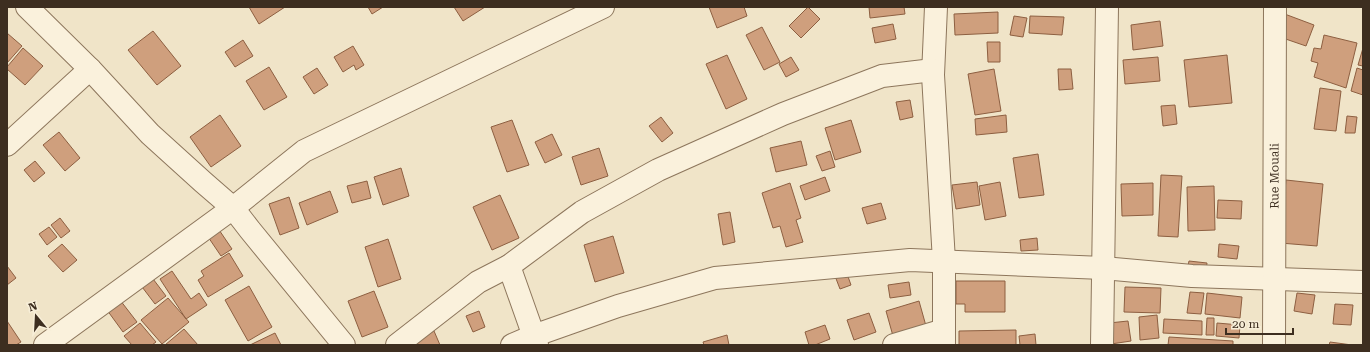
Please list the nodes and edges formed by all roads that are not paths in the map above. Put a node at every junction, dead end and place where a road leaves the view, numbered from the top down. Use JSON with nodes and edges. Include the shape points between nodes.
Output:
{"nodes":[{"id":1,"x":27,"y":7,"type":"edge"},
{"id":2,"x":603,"y":7,"type":"edge"},
{"id":3,"x":936,"y":7,"type":"edge"},
{"id":4,"x":1107,"y":7,"type":"edge"},
{"id":5,"x":1275,"y":7,"type":"edge"},
{"id":6,"x":90,"y":69,"type":"junction"},
{"id":7,"x":933,"y":70,"type":"junction"},
{"id":8,"x":7,"y":145,"type":"edge"},
{"id":9,"x":233,"y":208,"type":"junction"},
{"id":10,"x":944,"y":261,"type":"junction"},
{"id":11,"x":509,"y":266,"type":"junction"},
{"id":12,"x":1103,"y":268,"type":"junction"},
{"id":13,"x":1274,"y":278,"type":"junction"},
{"id":14,"x":1363,"y":282,"type":"edge"},
{"id":15,"x":944,"y":337,"type":"edge"},
{"id":16,"x":535,"y":340,"type":"edge"},
{"id":17,"x":46,"y":345,"type":"edge"},
{"id":18,"x":344,"y":345,"type":"edge"},
{"id":19,"x":397,"y":345,"type":"edge"},
{"id":20,"x":512,"y":345,"type":"edge"},
{"id":21,"x":894,"y":345,"type":"edge"},
{"id":22,"x":1102,"y":345,"type":"edge"},
{"id":23,"x":1274,"y":345,"type":"edge"}],
"edges":[{"from":1,"to":6,"type":"street"},
{"from":2,"to":9,"type":"street","via":[[304,151]]},
{"from":3,"to":7,"type":"street"},
{"from":4,"to":12,"type":"street"},
{"from":5,"to":13,"type":"street","name":"Rue Mouali"},
{"from":6,"to":8,"type":"street"},
{"from":6,"to":9,"type":"street","via":[[150,134]]},
{"from":7,"to":10,"type":"street"},
{"from":7,"to":11,"type":"street","via":[[882,76],[782,114],[658,170],[582,212]]},
{"from":9,"to":17,"type":"street"},
{"from":9,"to":18,"type":"street"},
{"from":10,"to":12,"type":"street"},
{"from":10,"to":15,"type":"street"},
{"from":10,"to":16,"type":"street","via":[[910,260],[715,278],[618,306]]},
{"from":11,"to":16,"type":"street"},
{"from":11,"to":19,"type":"street","via":[[478,282]]},
{"from":12,"to":13,"type":"street","via":[[1192,276]]},
{"from":12,"to":22,"type":"street"},
{"from":13,"to":14,"type":"street"},
{"from":13,"to":23,"type":"street","name":"Rue Mouali"},
{"from":15,"to":21,"type":"street"},
{"from":16,"to":20,"type":"street"}]}
